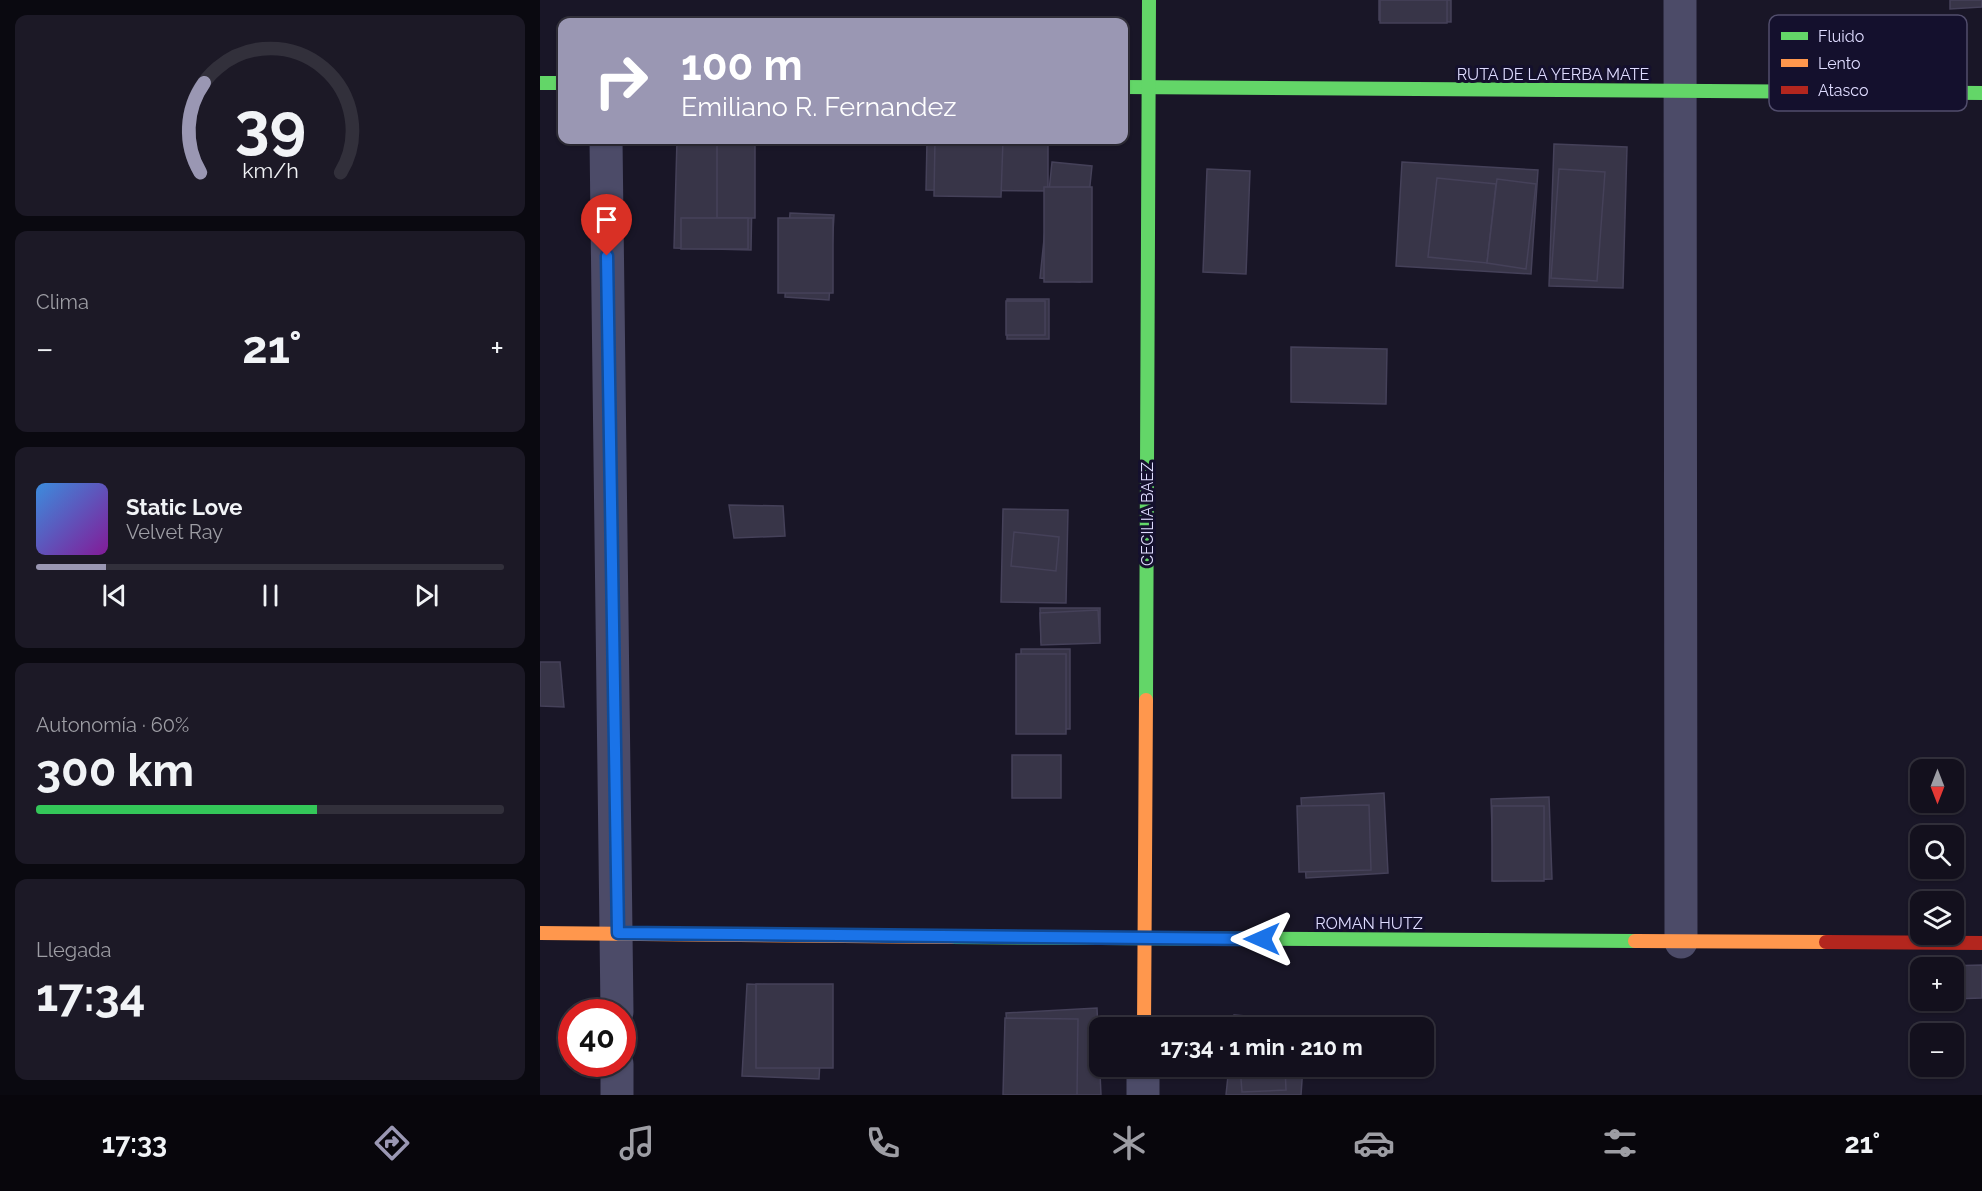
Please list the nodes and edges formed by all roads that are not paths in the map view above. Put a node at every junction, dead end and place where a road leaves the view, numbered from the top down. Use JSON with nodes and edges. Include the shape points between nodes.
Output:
{"nodes":[{"id":1,"x":1149,"y":0,"type":"edge"},
{"id":2,"x":1680,"y":0,"type":"edge"},
{"id":3,"x":540,"y":83,"type":"edge"},
{"id":4,"x":558,"y":83,"type":"edge"},
{"id":5,"x":1128,"y":87,"type":"edge"},
{"id":6,"x":1148,"y":87,"type":"junction"},
{"id":7,"x":1680,"y":91,"type":"junction"},
{"id":8,"x":1769,"y":92,"type":"edge"},
{"id":9,"x":1967,"y":93,"type":"edge"},
{"id":10,"x":1982,"y":93,"type":"edge"},
{"id":11,"x":606,"y":144,"type":"edge"},
{"id":12,"x":540,"y":933,"type":"edge"},
{"id":13,"x":618,"y":933,"type":"junction"},
{"id":14,"x":1145,"y":939,"type":"junction"},
{"id":15,"x":1681,"y":942,"type":"junction"},
{"id":16,"x":1982,"y":943,"type":"edge"},
{"id":17,"x":617,"y":999,"type":"edge"},
{"id":18,"x":1144,"y":1017,"type":"edge"},
{"id":19,"x":617,"y":1077,"type":"edge"},
{"id":20,"x":1143,"y":1077,"type":"edge"},
{"id":21,"x":617,"y":1095,"type":"edge"},
{"id":22,"x":1143,"y":1095,"type":"edge"}],
"edges":[{"from":1,"to":6,"type":"street","name":"CECILIA BAEZ"},
{"from":2,"to":7,"type":"street"},
{"from":3,"to":4,"type":"street"},
{"from":5,"to":6,"type":"street","name":"RUTA DE LA YERBA MATE"},
{"from":6,"to":7,"type":"street","name":"RUTA DE LA YERBA MATE"},
{"from":6,"to":14,"type":"street","name":"CECILIA BAEZ"},
{"from":7,"to":8,"type":"street","name":"RUTA DE LA YERBA MATE"},
{"from":7,"to":15,"type":"street"},
{"from":9,"to":10,"type":"street","name":"RUTA DE LA YERBA MATE"},
{"from":11,"to":13,"type":"street"},
{"from":12,"to":13,"type":"street","name":"ROMAN HUTZ"},
{"from":13,"to":14,"type":"street","name":"ROMAN HUTZ"},
{"from":13,"to":17,"type":"street"},
{"from":14,"to":15,"type":"street","name":"ROMAN HUTZ"},
{"from":14,"to":18,"type":"street","name":"CECILIA BAEZ"},
{"from":15,"to":16,"type":"street","name":"ROMAN HUTZ"},
{"from":19,"to":21,"type":"street"},
{"from":20,"to":22,"type":"street"}]}
